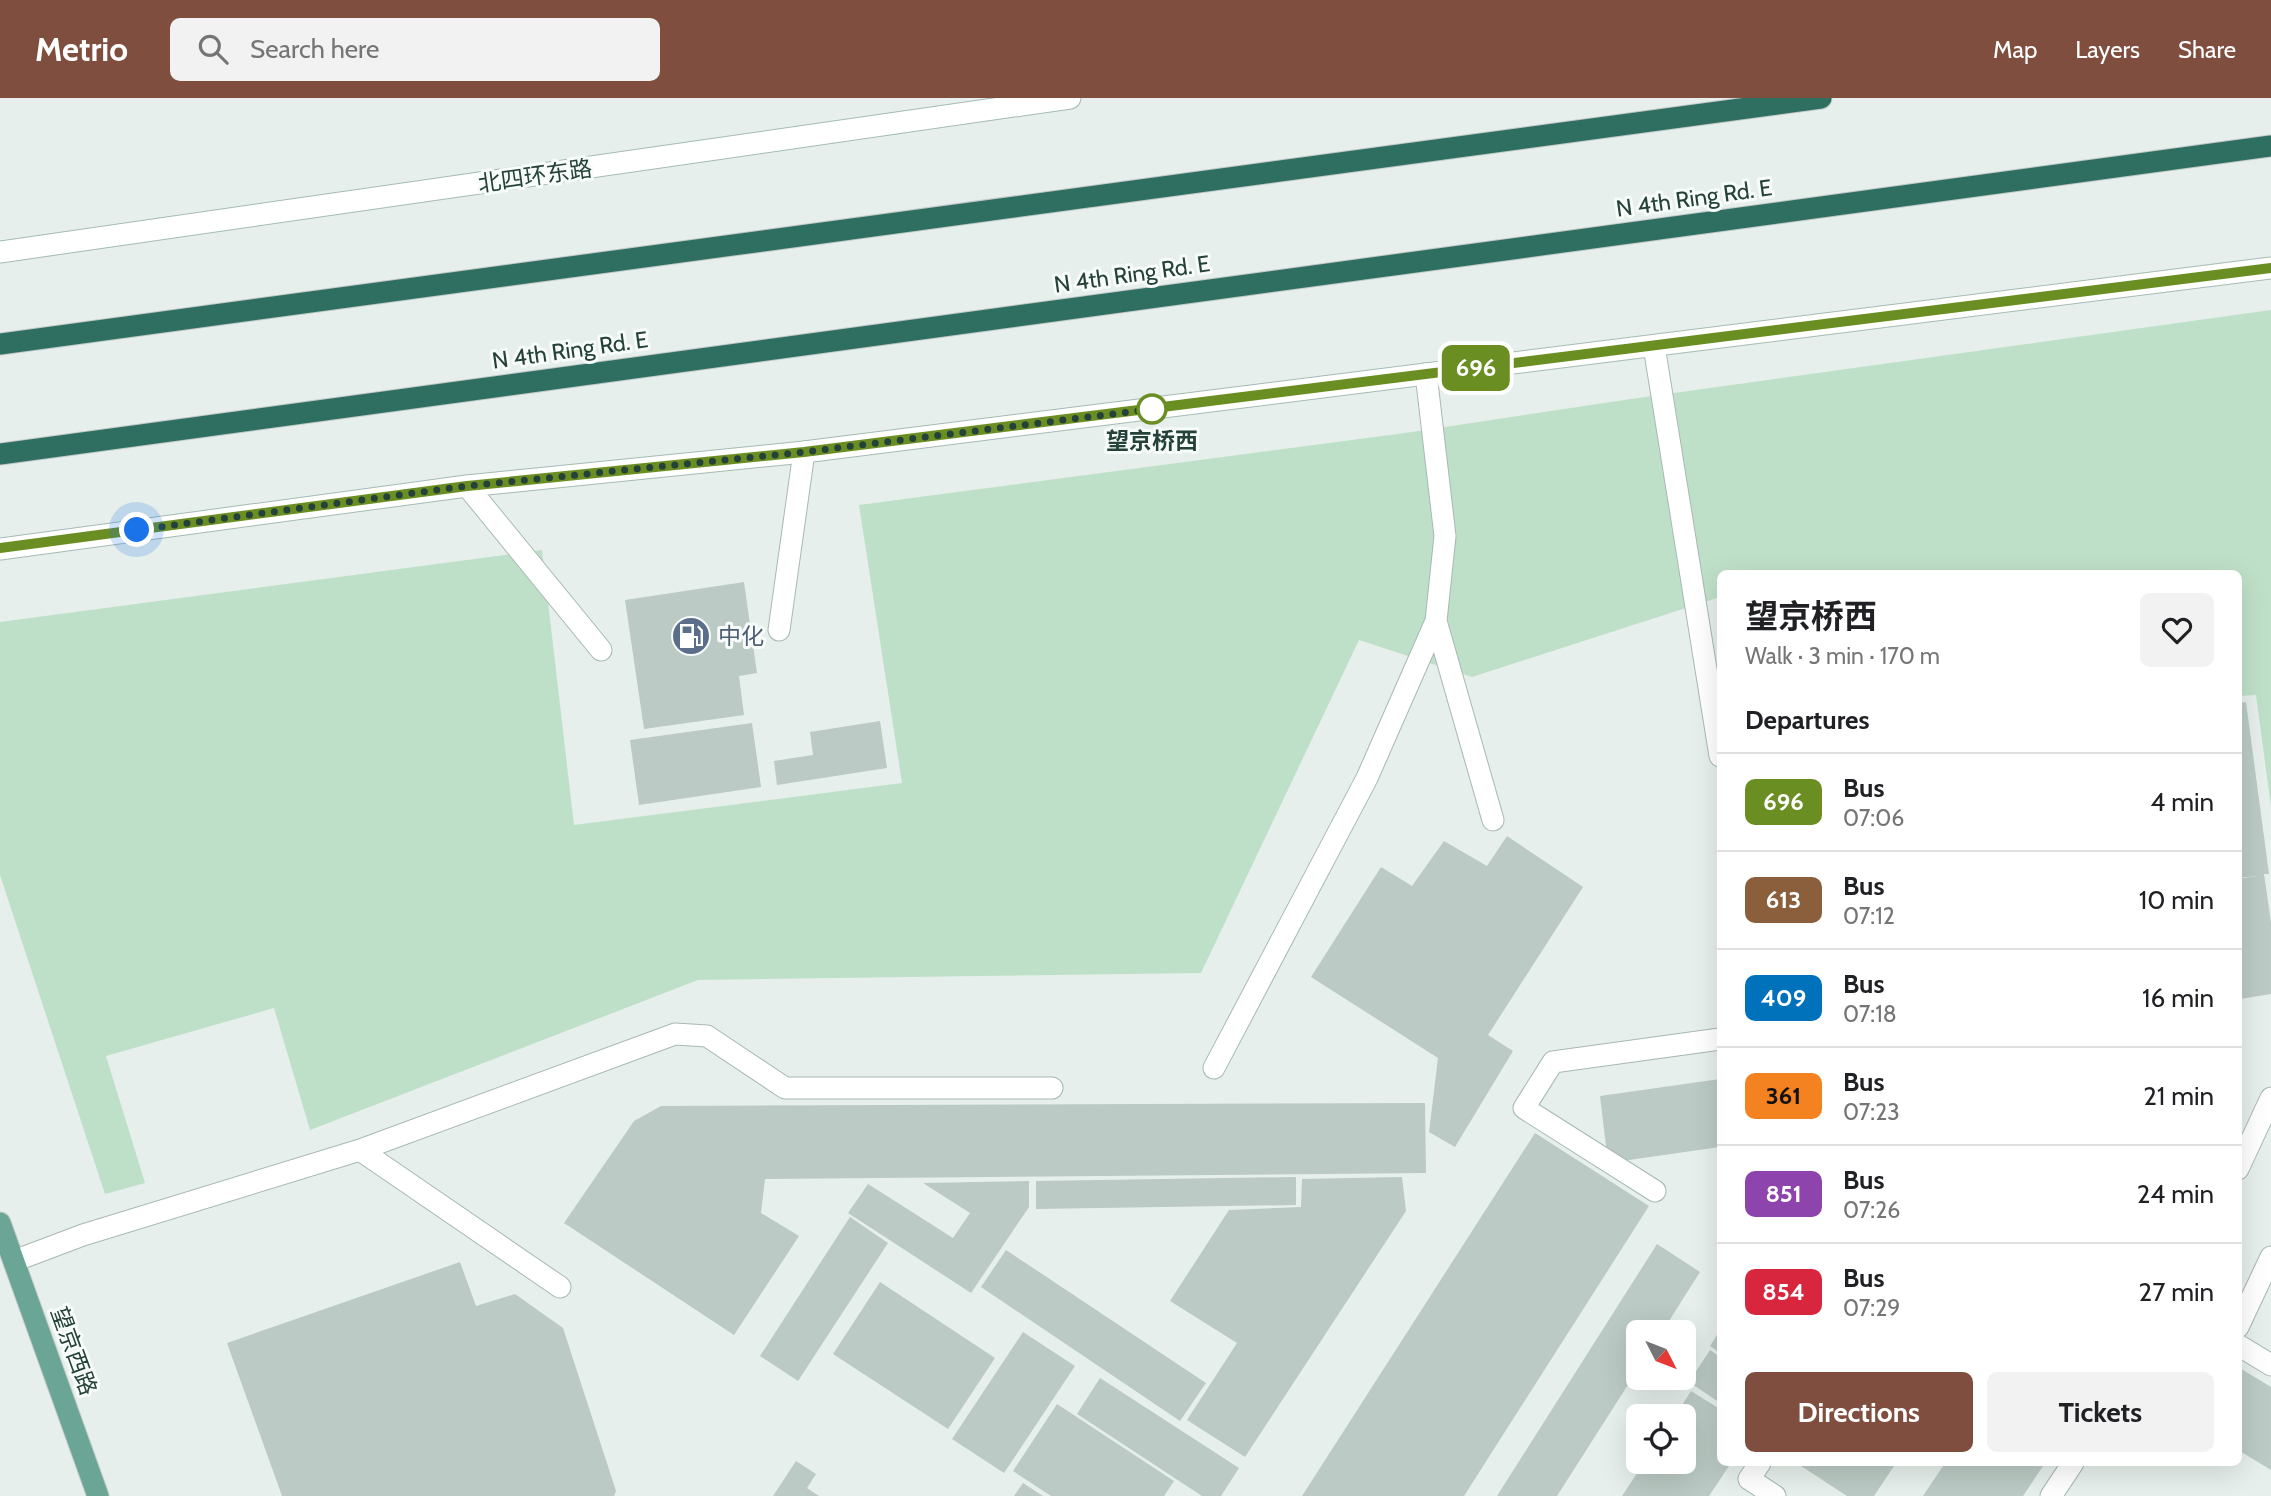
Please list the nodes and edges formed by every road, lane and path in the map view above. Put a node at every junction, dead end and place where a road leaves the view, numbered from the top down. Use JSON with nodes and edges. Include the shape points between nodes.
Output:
{"nodes":[{"id":1,"x":1070,"y":98,"type":"edge"},
{"id":2,"x":1821,"y":98,"type":"edge"},
{"id":3,"x":2271,"y":146,"type":"edge"},
{"id":4,"x":0,"y":252,"type":"edge"},
{"id":5,"x":2271,"y":268,"type":"edge"},
{"id":6,"x":0,"y":344,"type":"edge"},
{"id":7,"x":1654,"y":346,"type":"junction"},
{"id":8,"x":1426,"y":374,"type":"junction"},
{"id":9,"x":804,"y":452,"type":"junction"},
{"id":10,"x":0,"y":454,"type":"edge"},
{"id":11,"x":467,"y":486,"type":"junction"},
{"id":12,"x":0,"y":548,"type":"edge"},
{"id":13,"x":1436,"y":621,"type":"junction"},
{"id":14,"x":779,"y":630,"type":"dead end"},
{"id":15,"x":1711,"y":648,"type":"edge"},
{"id":16,"x":601,"y":650,"type":"dead end"},
{"id":17,"x":1717,"y":720,"type":"edge"},
{"id":18,"x":1493,"y":820,"type":"dead end"},
{"id":19,"x":1717,"y":1039,"type":"edge"},
{"id":20,"x":1214,"y":1068,"type":"dead end"},
{"id":21,"x":1052,"y":1088,"type":"dead end"},
{"id":22,"x":2271,"y":1098,"type":"edge"},
{"id":23,"x":360,"y":1150,"type":"junction"},
{"id":24,"x":2242,"y":1160,"type":"edge"},
{"id":25,"x":1655,"y":1191,"type":"dead end"},
{"id":26,"x":0,"y":1223,"type":"edge"},
{"id":27,"x":2271,"y":1257,"type":"edge"},
{"id":28,"x":14,"y":1261,"type":"junction"},
{"id":29,"x":561,"y":1287,"type":"dead end"},
{"id":30,"x":2242,"y":1319,"type":"edge"},
{"id":31,"x":2242,"y":1347,"type":"edge"},
{"id":32,"x":2271,"y":1365,"type":"edge"},
{"id":33,"x":2071,"y":1466,"type":"edge"},
{"id":34,"x":1749,"y":1479,"type":"edge"},
{"id":35,"x":98,"y":1496,"type":"edge"},
{"id":36,"x":1775,"y":1496,"type":"edge"},
{"id":37,"x":2051,"y":1496,"type":"edge"}],
"edges":[{"from":1,"to":4,"type":"street","name":"北四环东路"},
{"from":2,"to":6,"type":"highway"},
{"from":3,"to":10,"type":"highway","name":"N 4th Ring Rd. E"},
{"from":5,"to":7,"type":"street"},
{"from":7,"to":8,"type":"street"},
{"from":7,"to":15,"type":"street"},
{"from":8,"to":9,"type":"street"},
{"from":8,"to":13,"type":"street","via":[[1445,536]]},
{"from":9,"to":11,"type":"street"},
{"from":9,"to":14,"type":"street"},
{"from":11,"to":12,"type":"street"},
{"from":11,"to":16,"type":"street"},
{"from":13,"to":18,"type":"street"},
{"from":13,"to":20,"type":"street","via":[[1367,778]]},
{"from":15,"to":17,"type":"street"},
{"from":19,"to":25,"type":"street","via":[[1553,1062],[1524,1108]]},
{"from":21,"to":23,"type":"street","via":[[785,1088],[708,1037],[675,1034]]},
{"from":22,"to":24,"type":"street"},
{"from":23,"to":28,"type":"street","via":[[83,1235]]},
{"from":23,"to":29,"type":"street"},
{"from":26,"to":28,"type":"main road","name":"望京西路"},
{"from":27,"to":30,"type":"street"},
{"from":28,"to":35,"type":"main road","name":"望京西路"},
{"from":31,"to":32,"type":"street"},
{"from":33,"to":37,"type":"street"},
{"from":34,"to":36,"type":"street"}]}
